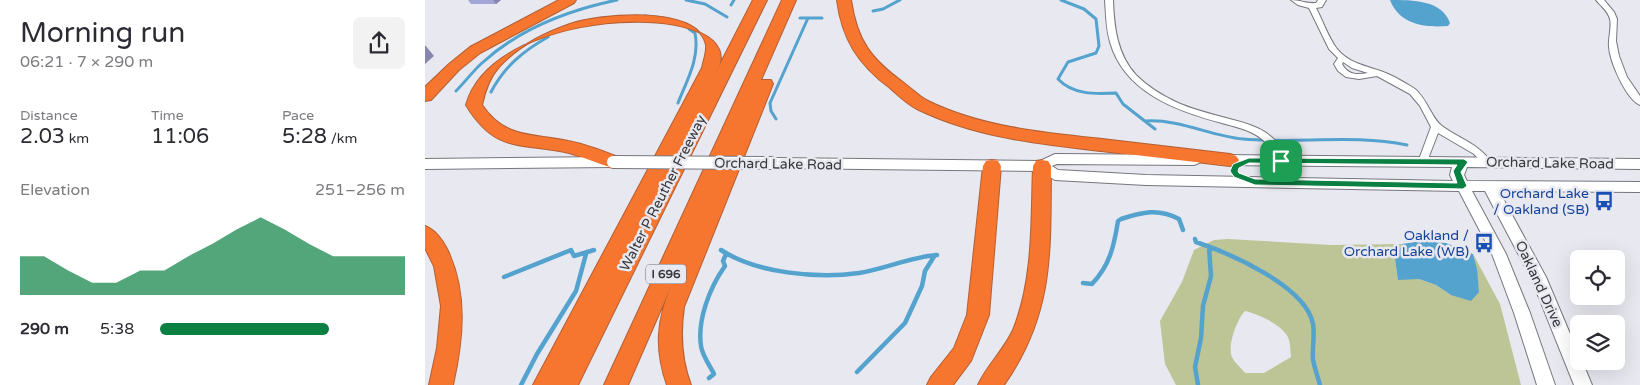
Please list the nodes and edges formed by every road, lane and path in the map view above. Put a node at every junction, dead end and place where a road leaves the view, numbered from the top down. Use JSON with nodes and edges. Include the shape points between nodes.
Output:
{"nodes":[{"id":1,"x":569,"y":0,"type":"edge"},
{"id":2,"x":760,"y":0,"type":"edge"},
{"id":3,"x":789,"y":0,"type":"edge"},
{"id":4,"x":801,"y":0,"type":"edge"},
{"id":5,"x":844,"y":0,"type":"edge"},
{"id":6,"x":1109,"y":0,"type":"edge"},
{"id":7,"x":1295,"y":0,"type":"edge"},
{"id":8,"x":1322,"y":0,"type":"edge"},
{"id":9,"x":1600,"y":0,"type":"edge"},
{"id":10,"x":1312,"y":7,"type":"junction"},
{"id":11,"x":425,"y":96,"type":"edge"},
{"id":12,"x":1640,"y":102,"type":"edge"},
{"id":13,"x":1436,"y":127,"type":"junction"},
{"id":14,"x":1230,"y":160,"type":"junction"},
{"id":15,"x":1249,"y":160,"type":"junction"},
{"id":16,"x":1281,"y":161,"type":"junction"},
{"id":17,"x":613,"y":162,"type":"junction"},
{"id":18,"x":1423,"y":162,"type":"junction"},
{"id":19,"x":1464,"y":162,"type":"junction"},
{"id":20,"x":1486,"y":162,"type":"junction"},
{"id":21,"x":425,"y":164,"type":"edge"},
{"id":22,"x":1640,"y":164,"type":"edge"},
{"id":23,"x":992,"y":166,"type":"junction"},
{"id":24,"x":1042,"y":166,"type":"junction"},
{"id":25,"x":1255,"y":182,"type":"junction"},
{"id":26,"x":1463,"y":186,"type":"junction"},
{"id":27,"x":1489,"y":186,"type":"junction"},
{"id":28,"x":1640,"y":187,"type":"edge"},
{"id":29,"x":425,"y":234,"type":"edge"},
{"id":30,"x":441,"y":385,"type":"edge"},
{"id":31,"x":545,"y":385,"type":"edge"},
{"id":32,"x":566,"y":385,"type":"edge"},
{"id":33,"x":616,"y":385,"type":"edge"},
{"id":34,"x":679,"y":385,"type":"edge"},
{"id":35,"x":939,"y":385,"type":"edge"},
{"id":36,"x":990,"y":385,"type":"edge"},
{"id":37,"x":1546,"y":385,"type":"edge"},
{"id":38,"x":1583,"y":385,"type":"edge"}],
"edges":[{"from":1,"to":11,"type":"highway","via":[[475,50]]},
{"from":2,"to":32,"type":"highway","name":"Walter P Reuther Freeway","number":"I 696"},
{"from":3,"to":33,"type":"highway","number":"I 696"},
{"from":4,"to":34,"type":"highway","via":[[673,308],[669,348]]},
{"from":5,"to":14,"type":"highway","via":[[853,36],[877,71],[921,104],[964,122],[1047,140]]},
{"from":6,"to":16,"type":"street","via":[[1115,47],[1135,80],[1170,103],[1261,133],[1275,147]]},
{"from":7,"to":10,"type":"street"},
{"from":8,"to":10,"type":"street"},
{"from":9,"to":12,"type":"street","via":[[1611,11],[1616,23],[1613,42],[1619,67]]},
{"from":10,"to":13,"type":"street","via":[[1333,49],[1342,58],[1338,64],[1340,70],[1359,78],[1377,73],[1400,83],[1424,105]]},
{"from":13,"to":18,"type":"street"},
{"from":13,"to":20,"type":"street","via":[[1477,152]]},
{"from":14,"to":15,"type":"main road","name":"Orchard Lake Road"},
{"from":14,"to":24,"type":"main road","name":"Orchard Lake Road","via":[[1055,159]]},
{"from":15,"to":16,"type":"main road","name":"Orchard Lake Road"},
{"from":15,"to":25,"type":"main road","via":[[1235,166],[1234,171]]},
{"from":16,"to":18,"type":"main road","name":"Orchard Lake Road"},
{"from":17,"to":21,"type":"main road","name":"Orchard Lake Road"},
{"from":17,"to":23,"type":"main road","name":"Orchard Lake Road","bridge":true},
{"from":17,"to":31,"type":"highway","via":[[576,148],[512,138],[495,132],[482,120],[474,105],[478,86],[492,65],[515,45],[567,19],[632,6],[687,13],[709,29],[714,42],[710,68]]},
{"from":18,"to":19,"type":"main road","name":"Orchard Lake Road"},
{"from":19,"to":20,"type":"main road","name":"Orchard Lake Road"},
{"from":19,"to":26,"type":"main road","via":[[1457,171]]},
{"from":20,"to":22,"type":"main road","name":"Orchard Lake Road"},
{"from":23,"to":24,"type":"main road","name":"Orchard Lake Road"},
{"from":23,"to":35,"type":"highway","via":[[979,315],[963,354]]},
{"from":24,"to":25,"type":"main road","name":"Orchard Lake Road","via":[[1055,175]]},
{"from":24,"to":36,"type":"highway","via":[[1037,287],[1024,329]]},
{"from":25,"to":26,"type":"main road","name":"Orchard Lake Road"},
{"from":26,"to":27,"type":"main road","name":"Orchard Lake Road"},
{"from":26,"to":37,"type":"main road","name":"Oakland Drive","via":[[1499,254]]},
{"from":27,"to":28,"type":"main road","name":"Orchard Lake Road"},
{"from":27,"to":38,"type":"main road","name":"Oakland Drive","via":[[1538,277]]},
{"from":29,"to":30,"type":"highway","via":[[445,269],[449,291],[451,336]]}]}
